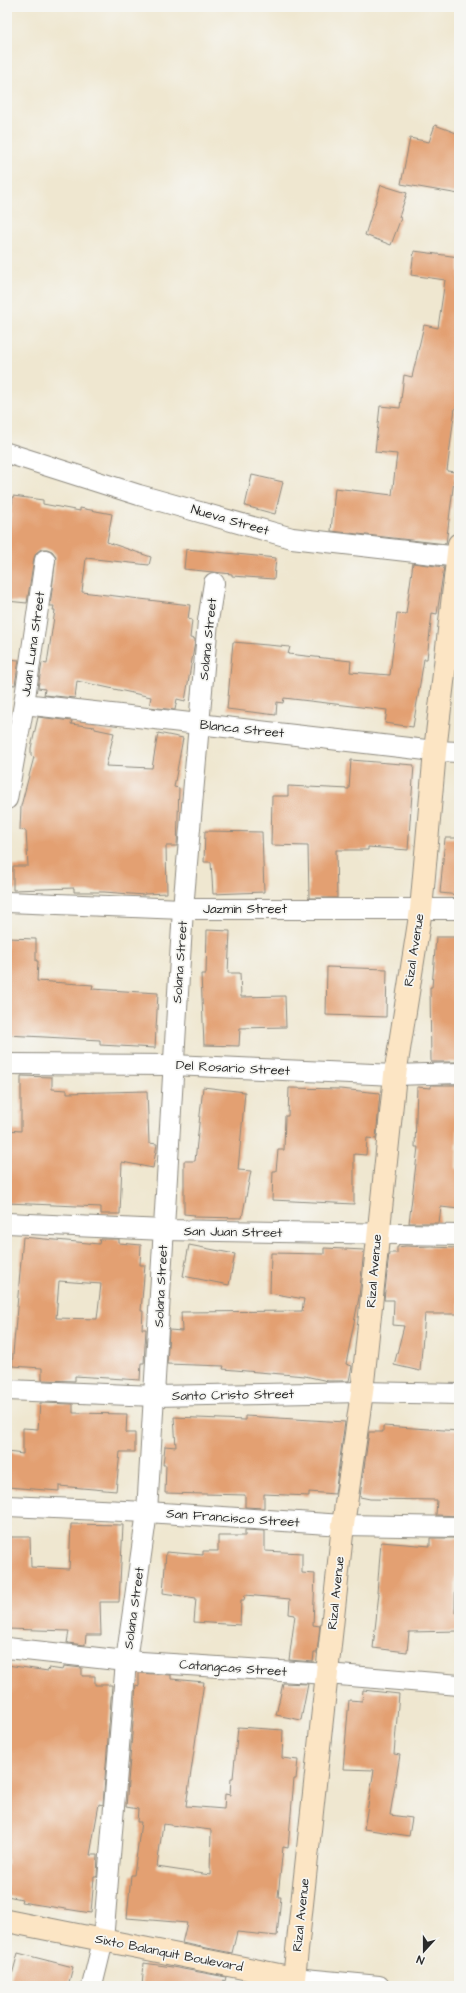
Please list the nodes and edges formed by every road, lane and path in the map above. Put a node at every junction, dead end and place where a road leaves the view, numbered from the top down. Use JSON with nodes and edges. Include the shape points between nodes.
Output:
{"nodes":[{"id":1,"x":7,"y":453,"type":"edge"},
{"id":2,"x":458,"y":553,"type":"edge"},
{"id":3,"x":45,"y":560,"type":"dead end"},
{"id":4,"x":214,"y":583,"type":"dead end"},
{"id":5,"x":24,"y":704,"type":"junction"},
{"id":6,"x":199,"y":725,"type":"junction"},
{"id":7,"x":435,"y":751,"type":"junction"},
{"id":8,"x":459,"y":752,"type":"edge"},
{"id":9,"x":7,"y":799,"type":"edge"},
{"id":10,"x":7,"y":902,"type":"edge"},
{"id":11,"x":183,"y":909,"type":"junction"},
{"id":12,"x":459,"y":909,"type":"edge"},
{"id":13,"x":421,"y":910,"type":"junction"},
{"id":14,"x":7,"y":1064,"type":"edge"},
{"id":15,"x":173,"y":1065,"type":"junction"},
{"id":16,"x":459,"y":1073,"type":"edge"},
{"id":17,"x":395,"y":1075,"type":"junction"},
{"id":18,"x":7,"y":1223,"type":"edge"},
{"id":19,"x":164,"y":1230,"type":"junction"},
{"id":20,"x":377,"y":1234,"type":"junction"},
{"id":21,"x":459,"y":1235,"type":"edge"},
{"id":22,"x":7,"y":1390,"type":"edge"},
{"id":23,"x":362,"y":1392,"type":"junction"},
{"id":24,"x":459,"y":1394,"type":"edge"},
{"id":25,"x":155,"y":1396,"type":"junction"},
{"id":26,"x":7,"y":1506,"type":"edge"},
{"id":27,"x":147,"y":1512,"type":"junction"},
{"id":28,"x":343,"y":1525,"type":"junction"},
{"id":29,"x":459,"y":1527,"type":"edge"},
{"id":30,"x":7,"y":1648,"type":"edge"},
{"id":31,"x":126,"y":1661,"type":"junction"},
{"id":32,"x":327,"y":1674,"type":"junction"},
{"id":33,"x":459,"y":1685,"type":"edge"},
{"id":34,"x":7,"y":1921,"type":"edge"},
{"id":35,"x":103,"y":1941,"type":"junction"},
{"id":36,"x":294,"y":1982,"type":"edge"},
{"id":37,"x":92,"y":1986,"type":"edge"},
{"id":38,"x":379,"y":1986,"type":"edge"}],
"edges":[{"from":1,"to":2,"type":"street","name":"Nueva Street","via":[[139,495],[292,538]]},
{"from":2,"to":7,"type":"street","name":"Rizal Avenue"},
{"from":3,"to":5,"type":"street","name":"Juan Luna Street"},
{"from":4,"to":6,"type":"street","name":"Solana Street","via":[[208,620]]},
{"from":5,"to":6,"type":"street","name":"Blanca Street"},
{"from":5,"to":9,"type":"street","name":"Juan Luna Street"},
{"from":6,"to":7,"type":"street","name":"Blanca Street"},
{"from":6,"to":11,"type":"street","name":"Solana Street"},
{"from":7,"to":8,"type":"street","name":"Blanca Street"},
{"from":7,"to":13,"type":"street","name":"Rizal Avenue"},
{"from":10,"to":11,"type":"street","name":"Jazmin Street"},
{"from":11,"to":13,"type":"street","name":"Jazmin Street"},
{"from":11,"to":15,"type":"street","name":"Solana Street"},
{"from":12,"to":13,"type":"street","name":"Jazmin Street"},
{"from":13,"to":17,"type":"street","name":"Rizal Avenue"},
{"from":14,"to":15,"type":"street","name":"Del Rosario Street"},
{"from":15,"to":17,"type":"street","name":"Del Rosario Street"},
{"from":15,"to":19,"type":"street","name":"Solana Street"},
{"from":16,"to":17,"type":"street","name":"Del Rosario Street"},
{"from":17,"to":20,"type":"street","name":"Rizal Avenue"},
{"from":18,"to":19,"type":"street","name":"San Juan Street"},
{"from":19,"to":20,"type":"street","name":"San Juan Street"},
{"from":19,"to":25,"type":"street","name":"Solana Street"},
{"from":20,"to":21,"type":"street","name":"San Juan Street"},
{"from":20,"to":23,"type":"street","name":"Rizal Avenue"},
{"from":22,"to":25,"type":"street","name":"Santo Cristo Street"},
{"from":23,"to":24,"type":"street","name":"Santo Cristo Street"},
{"from":23,"to":25,"type":"street","name":"Santo Cristo Street"},
{"from":23,"to":28,"type":"street","name":"Rizal Avenue"},
{"from":25,"to":27,"type":"street","name":"Solana Street"},
{"from":26,"to":27,"type":"street","name":"San Francisco Street"},
{"from":27,"to":28,"type":"street","name":"San Francisco Street"},
{"from":27,"to":31,"type":"street","name":"Solana Street"},
{"from":28,"to":29,"type":"street","name":"San Francisco Street"},
{"from":28,"to":32,"type":"street","name":"Rizal Avenue"},
{"from":30,"to":31,"type":"street","name":"Catangcas Street"},
{"from":31,"to":32,"type":"street","name":"Catangcas Street"},
{"from":31,"to":35,"type":"street","name":"Solana Street"},
{"from":32,"to":33,"type":"street","name":"Catangcas Street"},
{"from":32,"to":36,"type":"street","name":"Rizal Avenue"},
{"from":34,"to":35,"type":"street","name":"Sixto Balanquit Boulevard"},
{"from":35,"to":36,"type":"street","name":"Sixto Balanquit Boulevard"},
{"from":35,"to":37,"type":"street","name":"Solana Street"},
{"from":36,"to":38,"type":"street","name":"Sixto Balanquit Boulevard"}]}
